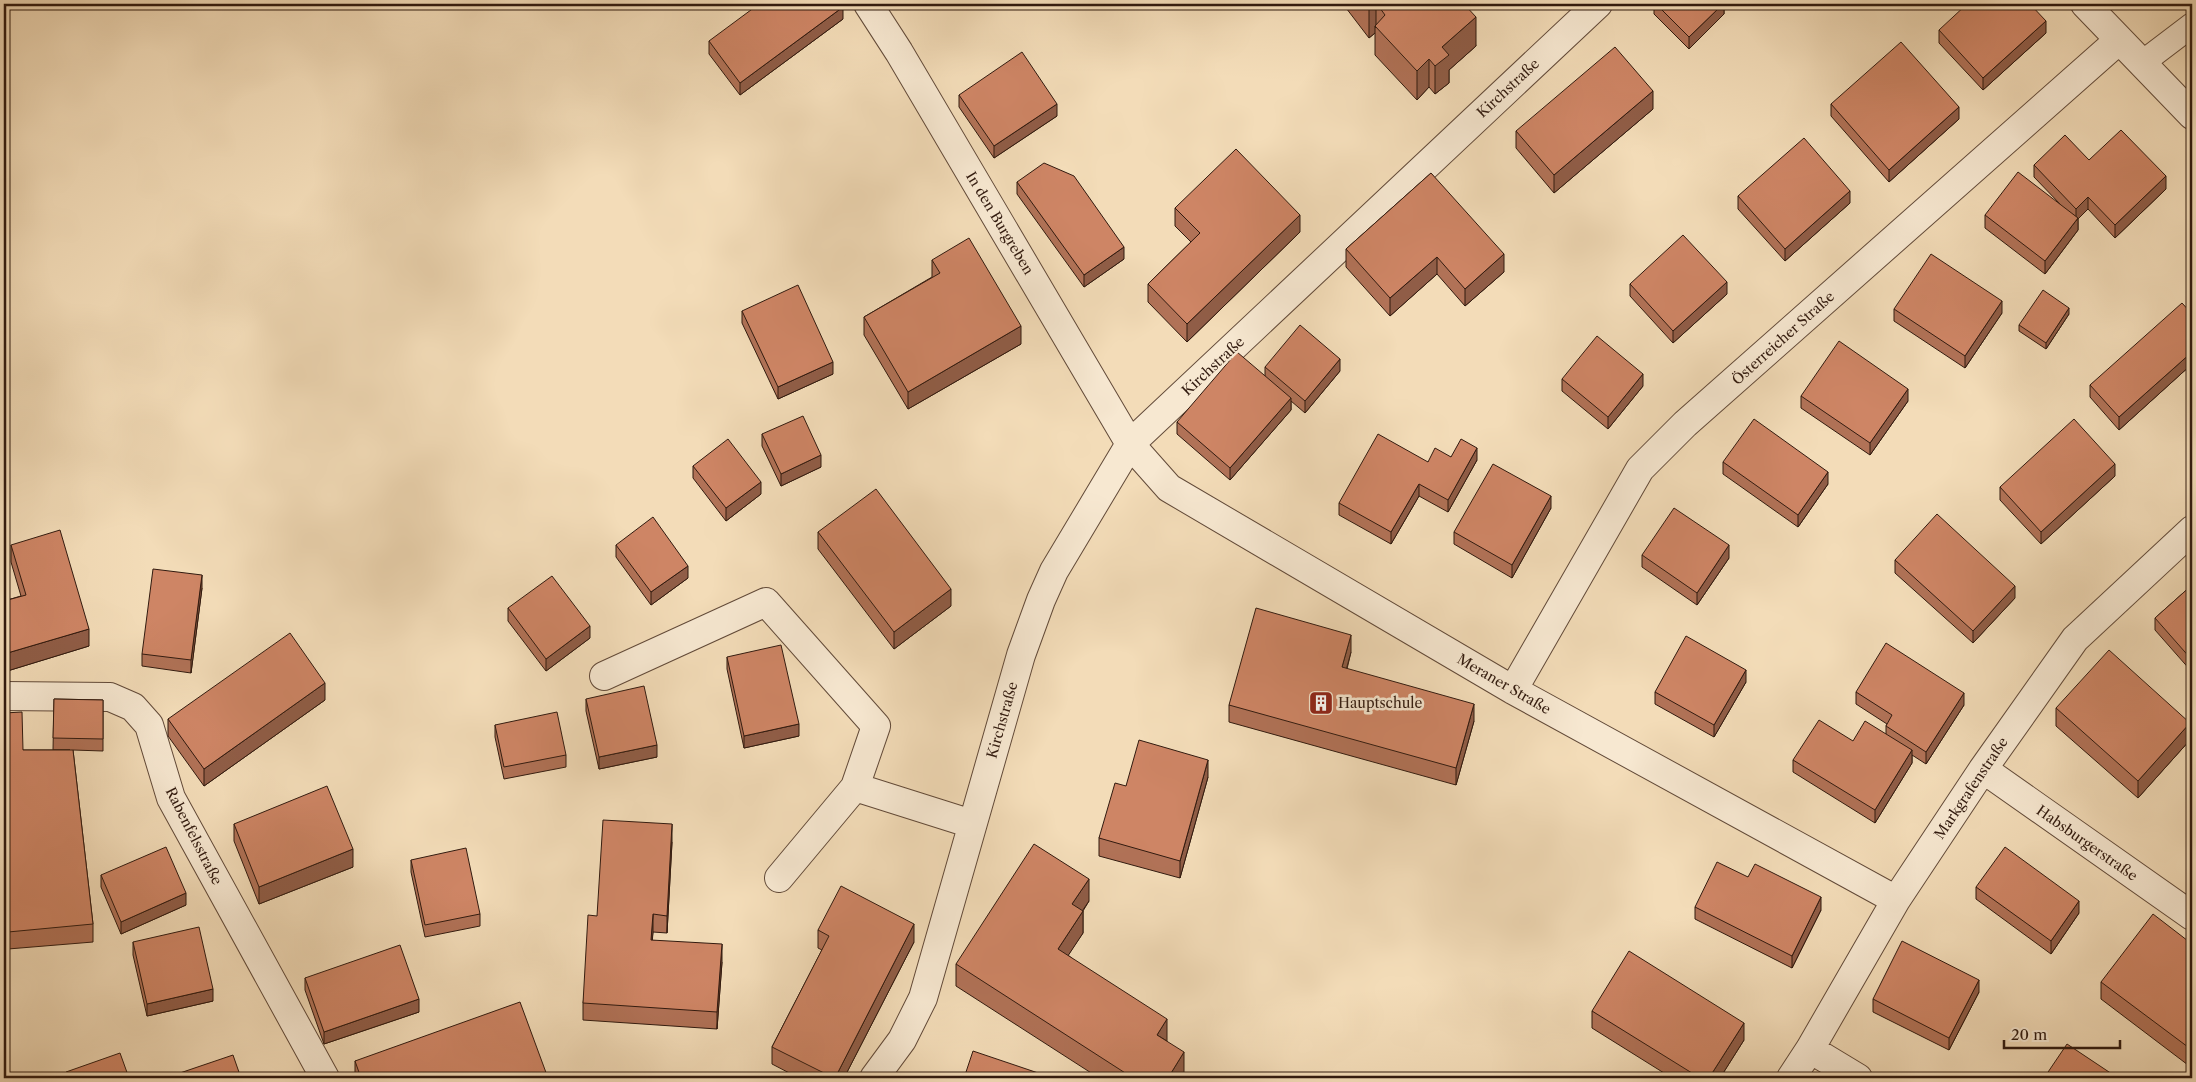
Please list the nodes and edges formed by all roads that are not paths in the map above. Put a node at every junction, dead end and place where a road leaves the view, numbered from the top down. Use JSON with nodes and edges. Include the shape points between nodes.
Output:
{"nodes":[{"id":1,"x":868,"y":4,"type":"edge"},
{"id":2,"x":1598,"y":4,"type":"edge"},
{"id":3,"x":2085,"y":4,"type":"edge"},
{"id":4,"x":2192,"y":25,"type":"edge"},
{"id":5,"x":2119,"y":40,"type":"junction"},
{"id":6,"x":2142,"y":64,"type":"junction"},
{"id":7,"x":2192,"y":115,"type":"edge"},
{"id":8,"x":1130,"y":444,"type":"junction"},
{"id":9,"x":2192,"y":530,"type":"edge"},
{"id":10,"x":604,"y":676,"type":"dead end"},
{"id":11,"x":1513,"y":690,"type":"junction"},
{"id":12,"x":4,"y":696,"type":"edge"},
{"id":13,"x":1983,"y":769,"type":"junction"},
{"id":14,"x":855,"y":787,"type":"junction"},
{"id":15,"x":972,"y":824,"type":"junction"},
{"id":16,"x":780,"y":878,"type":"dead end"},
{"id":17,"x":1896,"y":900,"type":"junction"},
{"id":18,"x":2192,"y":916,"type":"edge"},
{"id":19,"x":1810,"y":1049,"type":"junction"},
{"id":20,"x":326,"y":1078,"type":"edge"},
{"id":21,"x":874,"y":1078,"type":"edge"},
{"id":22,"x":1791,"y":1078,"type":"edge"},
{"id":23,"x":1858,"y":1078,"type":"edge"}],
"edges":[{"from":1,"to":8,"type":"street","name":"In den Burgreben"},
{"from":2,"to":8,"type":"street","name":"Kirchstraße"},
{"from":3,"to":5,"type":"street"},
{"from":4,"to":6,"type":"lane"},
{"from":5,"to":6,"type":"street"},
{"from":5,"to":11,"type":"street","name":"Österreicher Straße","via":[[1685,424],[1640,470]]},
{"from":6,"to":7,"type":"street"},
{"from":8,"to":11,"type":"street","name":"Meraner Straße","via":[[1169,488]]},
{"from":8,"to":15,"type":"street","name":"Kirchstraße","via":[[1054,570],[1040,600]]},
{"from":9,"to":13,"type":"street","name":"Markgrafenstraße","via":[[2075,639]]},
{"from":10,"to":14,"type":"street","via":[[766,602],[876,726]]},
{"from":11,"to":17,"type":"street","name":"Meraner Straße"},
{"from":12,"to":20,"type":"street","name":"Rabenfelsstraße","via":[[110,697],[133,707],[149,726],[171,798]]},
{"from":13,"to":17,"type":"street","name":"Markgrafenstraße"},
{"from":13,"to":18,"type":"street","name":"Habsburgerstraße"},
{"from":14,"to":15,"type":"street"},
{"from":14,"to":16,"type":"street"},
{"from":15,"to":21,"type":"street","name":"Kirchstraße","via":[[923,998],[902,1040]]},
{"from":17,"to":19,"type":"street","name":"Markgrafenstraße"},
{"from":19,"to":22,"type":"street","name":"Markgrafenstraße"},
{"from":19,"to":23,"type":"street"}]}
